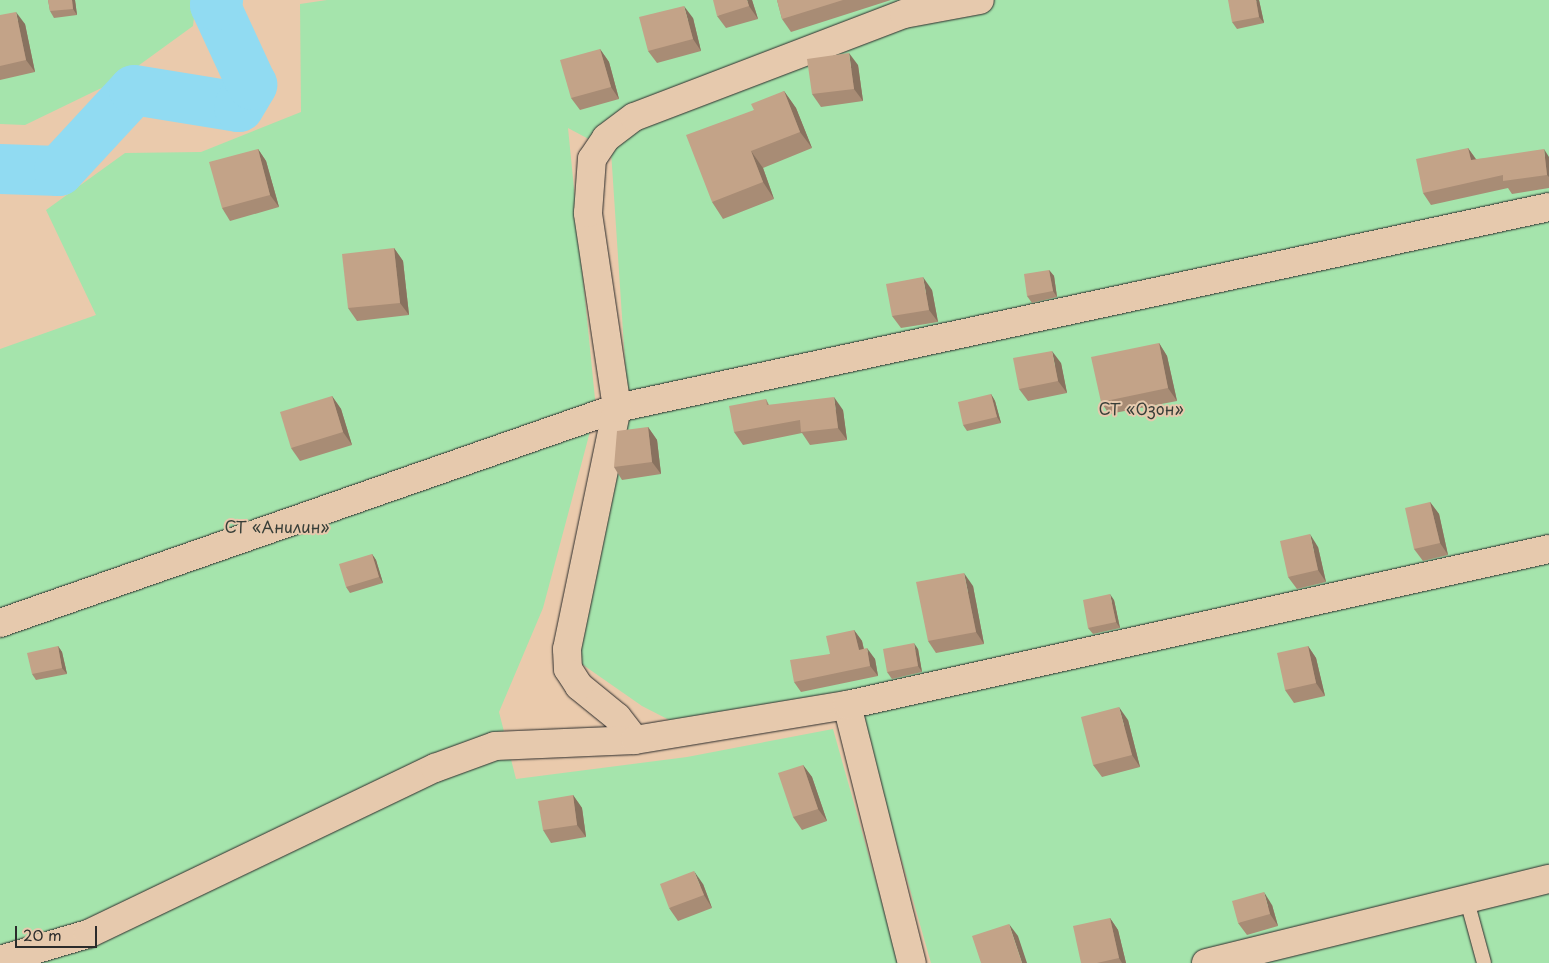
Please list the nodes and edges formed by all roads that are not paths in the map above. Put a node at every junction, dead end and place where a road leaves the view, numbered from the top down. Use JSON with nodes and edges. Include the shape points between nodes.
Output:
{"nodes":[{"id":1,"x":980,"y":0,"type":"edge"},
{"id":2,"x":1549,"y":207,"type":"edge"},
{"id":3,"x":616,"y":408,"type":"junction"},
{"id":4,"x":1549,"y":550,"type":"edge"},
{"id":5,"x":0,"y":623,"type":"edge"},
{"id":6,"x":847,"y":705,"type":"junction"},
{"id":7,"x":635,"y":740,"type":"junction"},
{"id":8,"x":1549,"y":878,"type":"edge"},
{"id":9,"x":1466,"y":898,"type":"junction"},
{"id":10,"x":0,"y":960,"type":"edge"},
{"id":11,"x":912,"y":963,"type":"edge"},
{"id":12,"x":1206,"y":963,"type":"edge"},
{"id":13,"x":1484,"y":963,"type":"edge"}],
"edges":[{"from":1,"to":3,"type":"street","via":[[904,14],[634,116],[606,138],[592,159],[588,213]]},
{"from":2,"to":3,"type":"street"},
{"from":3,"to":5,"type":"street"},
{"from":3,"to":7,"type":"street","via":[[567,649],[568,669],[579,686],[617,718]]},
{"from":4,"to":6,"type":"street"},
{"from":6,"to":7,"type":"street"},
{"from":6,"to":11,"type":"street"},
{"from":7,"to":10,"type":"street","via":[[496,746],[435,768],[88,934]]},
{"from":8,"to":9,"type":"street"},
{"from":9,"to":12,"type":"street"},
{"from":9,"to":13,"type":"lane"}]}
